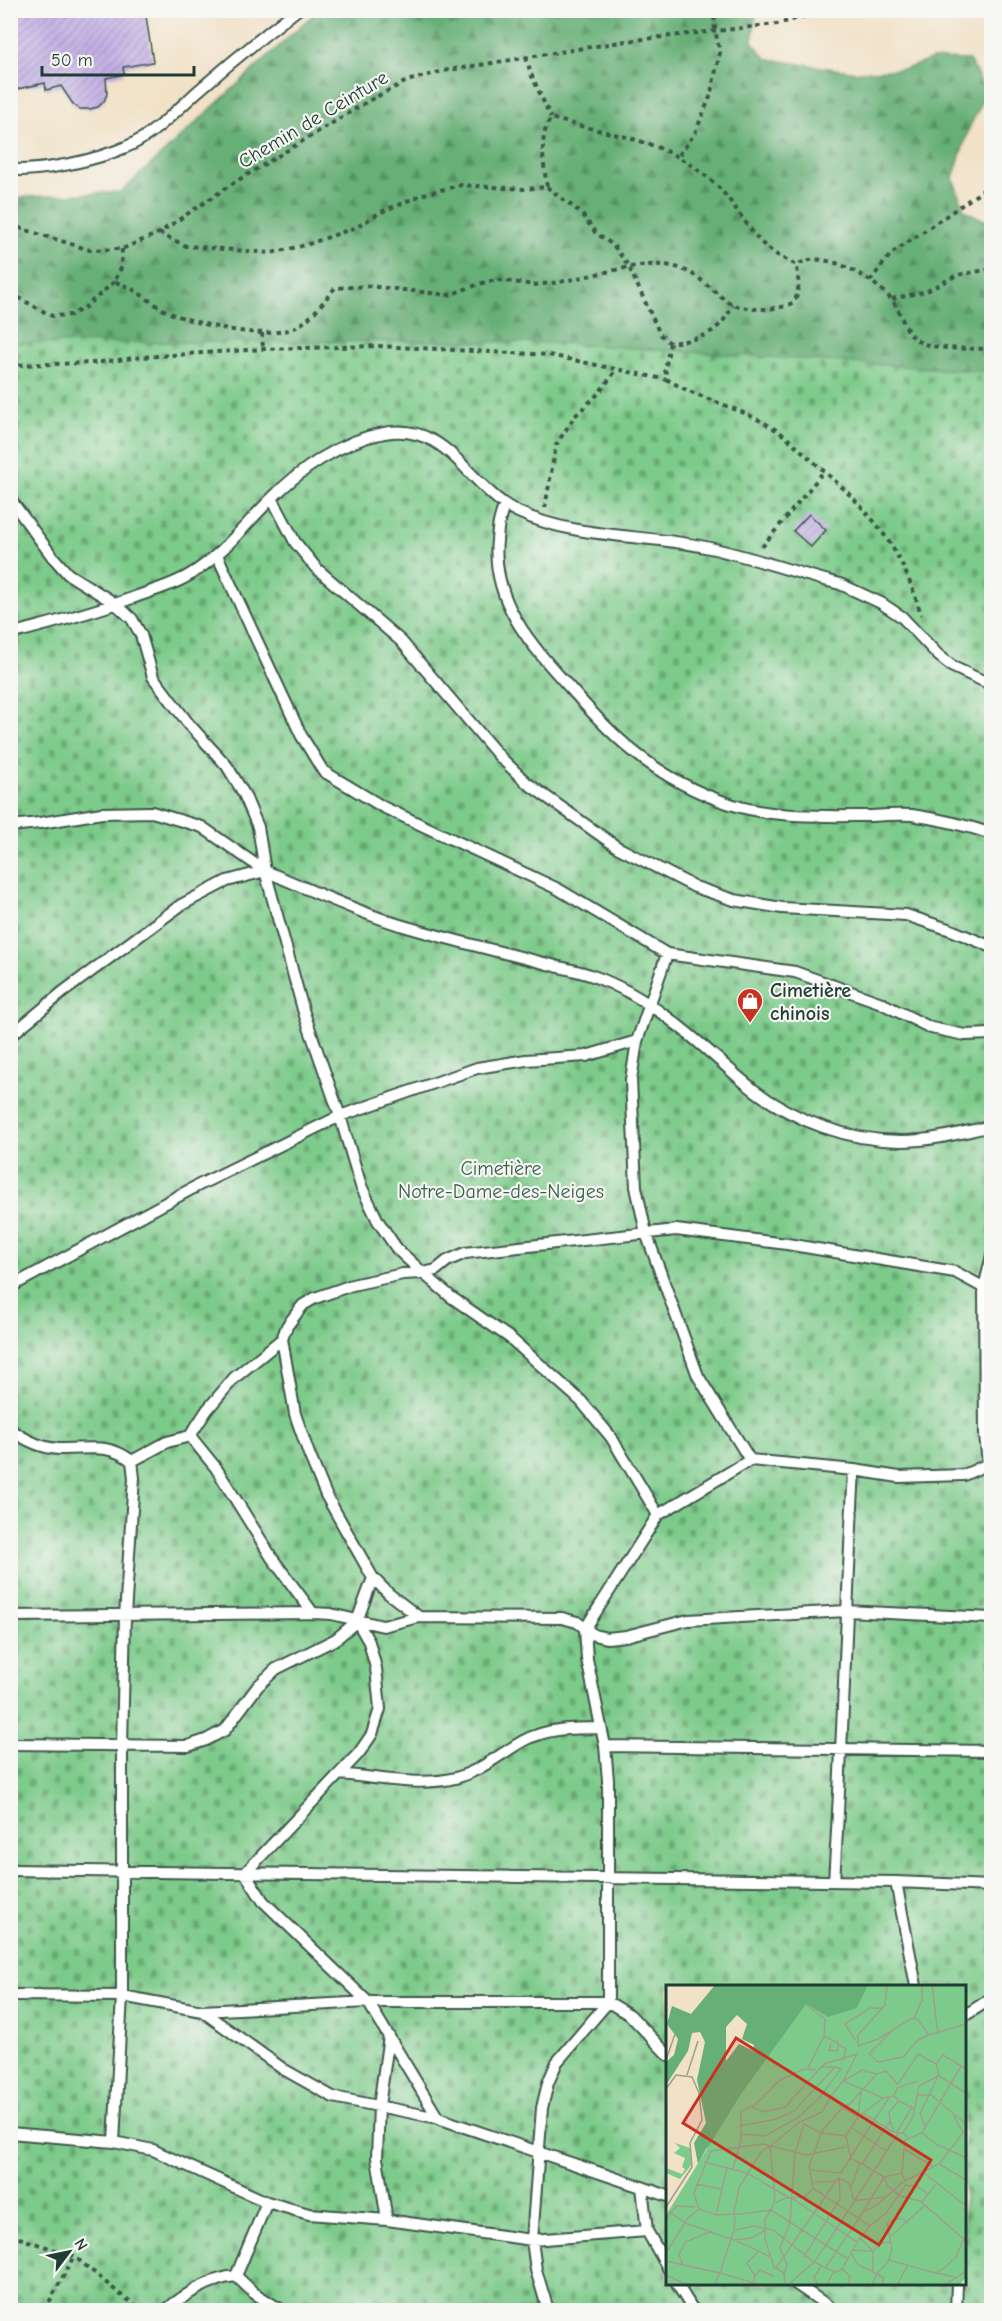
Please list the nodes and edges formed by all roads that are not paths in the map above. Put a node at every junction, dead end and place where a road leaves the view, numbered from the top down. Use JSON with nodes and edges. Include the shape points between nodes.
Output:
{"nodes":[{"id":1,"x":297,"y":10,"type":"edge"},
{"id":2,"x":10,"y":170,"type":"edge"},
{"id":3,"x":272,"y":498,"type":"junction"},
{"id":4,"x":10,"y":499,"type":"edge"},
{"id":5,"x":505,"y":505,"type":"junction"},
{"id":6,"x":217,"y":555,"type":"junction"},
{"id":7,"x":116,"y":604,"type":"junction"},
{"id":8,"x":10,"y":634,"type":"edge"},
{"id":9,"x":992,"y":685,"type":"edge"},
{"id":10,"x":10,"y":826,"type":"edge"},
{"id":11,"x":992,"y":834,"type":"edge"},
{"id":12,"x":265,"y":871,"type":"junction"},
{"id":13,"x":992,"y":946,"type":"edge"},
{"id":14,"x":667,"y":954,"type":"junction"},
{"id":15,"x":650,"y":1005,"type":"junction"},
{"id":16,"x":992,"y":1034,"type":"edge"},
{"id":17,"x":10,"y":1036,"type":"edge"},
{"id":18,"x":637,"y":1041,"type":"junction"},
{"id":19,"x":340,"y":1116,"type":"junction"},
{"id":20,"x":992,"y":1126,"type":"edge"},
{"id":21,"x":646,"y":1233,"type":"junction"},
{"id":22,"x":992,"y":1255,"type":"edge"},
{"id":23,"x":423,"y":1273,"type":"junction"},
{"id":24,"x":10,"y":1287,"type":"edge"},
{"id":25,"x":988,"y":1290,"type":"edge"},
{"id":26,"x":282,"y":1339,"type":"junction"},
{"id":27,"x":10,"y":1429,"type":"edge"},
{"id":28,"x":190,"y":1436,"type":"junction"},
{"id":29,"x":750,"y":1460,"type":"junction"},
{"id":30,"x":132,"y":1461,"type":"junction"},
{"id":31,"x":990,"y":1464,"type":"edge"},
{"id":32,"x":854,"y":1470,"type":"junction"},
{"id":33,"x":658,"y":1515,"type":"junction"},
{"id":34,"x":373,"y":1578,"type":"junction"},
{"id":35,"x":846,"y":1611,"type":"junction"},
{"id":36,"x":313,"y":1613,"type":"junction"},
{"id":37,"x":10,"y":1616,"type":"edge"},
{"id":38,"x":125,"y":1616,"type":"junction"},
{"id":39,"x":419,"y":1617,"type":"junction"},
{"id":40,"x":992,"y":1618,"type":"edge"},
{"id":41,"x":357,"y":1621,"type":"junction"},
{"id":42,"x":585,"y":1629,"type":"junction"},
{"id":43,"x":600,"y":1728,"type":"junction"},
{"id":44,"x":10,"y":1744,"type":"edge"},
{"id":45,"x":122,"y":1746,"type":"junction"},
{"id":46,"x":605,"y":1746,"type":"junction"},
{"id":47,"x":843,"y":1749,"type":"junction"},
{"id":48,"x":992,"y":1751,"type":"edge"},
{"id":49,"x":339,"y":1774,"type":"junction"},
{"id":50,"x":10,"y":1870,"type":"edge"},
{"id":51,"x":123,"y":1872,"type":"junction"},
{"id":52,"x":244,"y":1874,"type":"junction"},
{"id":53,"x":608,"y":1878,"type":"junction"},
{"id":54,"x":834,"y":1881,"type":"junction"},
{"id":55,"x":896,"y":1882,"type":"junction"},
{"id":56,"x":992,"y":1886,"type":"edge"},
{"id":57,"x":916,"y":1985,"type":"edge"},
{"id":58,"x":10,"y":1995,"type":"edge"},
{"id":59,"x":122,"y":1996,"type":"junction"},
{"id":60,"x":992,"y":1998,"type":"edge"},
{"id":61,"x":368,"y":2002,"type":"junction"},
{"id":62,"x":608,"y":2002,"type":"junction"},
{"id":63,"x":202,"y":2012,"type":"junction"},
{"id":64,"x":966,"y":2015,"type":"edge"},
{"id":65,"x":389,"y":2036,"type":"junction"},
{"id":66,"x":666,"y":2053,"type":"edge"},
{"id":67,"x":379,"y":2106,"type":"junction"},
{"id":68,"x":438,"y":2118,"type":"junction"},
{"id":69,"x":10,"y":2133,"type":"edge"},
{"id":70,"x":114,"y":2142,"type":"junction"},
{"id":71,"x":538,"y":2152,"type":"junction"},
{"id":72,"x":642,"y":2187,"type":"junction"},
{"id":73,"x":666,"y":2195,"type":"edge"},
{"id":74,"x":267,"y":2202,"type":"junction"},
{"id":75,"x":387,"y":2220,"type":"junction"},
{"id":76,"x":647,"y":2231,"type":"junction"},
{"id":77,"x":532,"y":2240,"type":"junction"},
{"id":78,"x":666,"y":2264,"type":"edge"},
{"id":79,"x":236,"y":2276,"type":"junction"},
{"id":80,"x":678,"y":2285,"type":"edge"},
{"id":81,"x":799,"y":2285,"type":"edge"},
{"id":82,"x":957,"y":2285,"type":"edge"},
{"id":83,"x":166,"y":2310,"type":"edge"},
{"id":84,"x":281,"y":2310,"type":"edge"},
{"id":85,"x":548,"y":2310,"type":"edge"},
{"id":86,"x":693,"y":2310,"type":"edge"},
{"id":87,"x":834,"y":2310,"type":"edge"},
{"id":88,"x":956,"y":2310,"type":"edge"}],
"edges":[{"from":1,"to":2,"type":"lane","via":[[127,147],[36,171]]},
{"from":3,"to":5,"type":"lane","via":[[318,460],[344,445],[396,431],[428,437],[443,447]]},
{"from":3,"to":6,"type":"lane"},
{"from":3,"to":13,"type":"lane","via":[[295,542],[316,568],[401,641],[500,756],[527,783],[617,848],[695,887],[734,900],[782,908],[906,915]]},
{"from":4,"to":7,"type":"lane","via":[[68,574]]},
{"from":5,"to":9,"type":"lane","via":[[543,521],[706,547],[840,584],[902,617],[953,667]]},
{"from":5,"to":11,"type":"lane","via":[[498,519],[495,558],[509,610],[525,635],[589,710],[647,762],[713,797],[745,808],[828,816],[911,815]]},
{"from":6,"to":7,"type":"lane","via":[[167,586]]},
{"from":6,"to":14,"type":"lane","via":[[323,771],[383,807],[558,889]]},
{"from":7,"to":8,"type":"lane"},
{"from":7,"to":12,"type":"lane","via":[[141,635],[153,677],[227,766],[244,794],[258,827]]},
{"from":10,"to":12,"type":"lane","via":[[102,813],[152,812],[202,827]]},
{"from":12,"to":15,"type":"lane","via":[[398,924],[592,975]]},
{"from":12,"to":17,"type":"lane","via":[[227,881],[181,905]]},
{"from":12,"to":19,"type":"lane","via":[[304,1013]]},
{"from":14,"to":15,"type":"lane"},
{"from":14,"to":16,"type":"lane","via":[[795,972],[879,1002],[931,1028],[965,1035]]},
{"from":15,"to":18,"type":"lane"},
{"from":15,"to":20,"type":"lane","via":[[766,1099],[830,1129],[860,1138],[893,1141],[921,1140]]},
{"from":18,"to":19,"type":"lane","via":[[586,1056],[477,1068]]},
{"from":18,"to":21,"type":"lane","via":[[631,1080],[636,1187]]},
{"from":19,"to":23,"type":"lane","via":[[361,1186],[378,1221],[397,1249]]},
{"from":19,"to":24,"type":"lane","via":[[197,1186]]},
{"from":21,"to":23,"type":"lane","via":[[465,1254]]},
{"from":21,"to":25,"type":"lane","via":[[676,1230],[787,1244],[955,1272]]},
{"from":21,"to":29,"type":"lane","via":[[698,1376]]},
{"from":22,"to":25,"type":"lane"},
{"from":23,"to":26,"type":"lane","via":[[352,1285],[315,1298],[303,1305]]},
{"from":23,"to":33,"type":"lane","via":[[510,1338],[581,1401],[611,1437]]},
{"from":25,"to":31,"type":"lane","via":[[985,1435]]},
{"from":26,"to":28,"type":"lane","via":[[234,1378]]},
{"from":26,"to":34,"type":"lane","via":[[295,1414],[309,1454],[326,1495]]},
{"from":27,"to":30,"type":"lane","via":[[29,1442],[56,1449],[106,1448]]},
{"from":28,"to":30,"type":"lane","via":[[167,1442]]},
{"from":28,"to":36,"type":"lane","via":[[216,1468],[272,1558]]},
{"from":29,"to":32,"type":"lane"},
{"from":29,"to":33,"type":"lane"},
{"from":30,"to":38,"type":"lane"},
{"from":31,"to":32,"type":"lane","via":[[964,1474],[936,1477],[899,1477]]},
{"from":32,"to":35,"type":"lane"},
{"from":33,"to":42,"type":"lane"},
{"from":34,"to":39,"type":"lane"},
{"from":34,"to":41,"type":"lane"},
{"from":35,"to":40,"type":"lane"},
{"from":35,"to":42,"type":"lane","via":[[688,1620],[607,1638]]},
{"from":35,"to":47,"type":"lane"},
{"from":36,"to":38,"type":"lane"},
{"from":36,"to":41,"type":"lane"},
{"from":37,"to":38,"type":"lane"},
{"from":38,"to":45,"type":"lane"},
{"from":39,"to":41,"type":"lane","via":[[383,1626]]},
{"from":39,"to":42,"type":"lane","via":[[562,1618]]},
{"from":41,"to":45,"type":"lane","via":[[336,1639],[276,1669],[225,1730],[188,1746]]},
{"from":41,"to":49,"type":"lane","via":[[369,1642],[376,1668],[380,1709],[372,1734]]},
{"from":42,"to":43,"type":"lane"},
{"from":43,"to":46,"type":"lane"},
{"from":43,"to":49,"type":"lane","via":[[548,1731],[525,1740],[485,1767],[453,1778],[423,1781]]},
{"from":44,"to":45,"type":"lane"},
{"from":45,"to":51,"type":"lane"},
{"from":46,"to":47,"type":"lane"},
{"from":46,"to":53,"type":"lane"},
{"from":47,"to":48,"type":"lane"},
{"from":47,"to":54,"type":"lane"},
{"from":49,"to":52,"type":"lane"},
{"from":50,"to":51,"type":"lane"},
{"from":51,"to":52,"type":"lane"},
{"from":51,"to":59,"type":"lane"},
{"from":52,"to":53,"type":"lane"},
{"from":52,"to":61,"type":"lane","via":[[263,1901]]},
{"from":53,"to":54,"type":"lane"},
{"from":53,"to":62,"type":"lane"},
{"from":54,"to":55,"type":"lane"},
{"from":55,"to":56,"type":"lane"},
{"from":55,"to":57,"type":"lane"},
{"from":58,"to":59,"type":"lane"},
{"from":59,"to":63,"type":"lane"},
{"from":59,"to":70,"type":"lane"},
{"from":60,"to":64,"type":"lane"},
{"from":61,"to":62,"type":"lane"},
{"from":61,"to":63,"type":"lane"},
{"from":61,"to":65,"type":"lane"},
{"from":62,"to":66,"type":"lane","via":[[630,2015]]},
{"from":62,"to":71,"type":"lane","via":[[556,2062],[542,2108]]},
{"from":63,"to":67,"type":"lane","via":[[283,2069],[333,2097]]},
{"from":65,"to":67,"type":"lane"},
{"from":65,"to":68,"type":"lane"},
{"from":67,"to":68,"type":"lane"},
{"from":67,"to":75,"type":"lane","via":[[377,2158]]},
{"from":68,"to":71,"type":"lane"},
{"from":69,"to":70,"type":"lane"},
{"from":70,"to":74,"type":"lane","via":[[153,2150]]},
{"from":71,"to":72,"type":"lane"},
{"from":71,"to":77,"type":"lane"},
{"from":72,"to":73,"type":"lane"},
{"from":72,"to":76,"type":"lane"},
{"from":74,"to":75,"type":"lane","via":[[309,2214]]},
{"from":74,"to":79,"type":"lane"},
{"from":75,"to":77,"type":"lane"},
{"from":76,"to":77,"type":"lane"},
{"from":76,"to":78,"type":"lane"},
{"from":77,"to":85,"type":"lane"},
{"from":79,"to":83,"type":"lane","via":[[205,2286]]},
{"from":79,"to":84,"type":"lane"},
{"from":80,"to":86,"type":"lane"},
{"from":81,"to":87,"type":"lane"},
{"from":82,"to":88,"type":"lane"}]}
